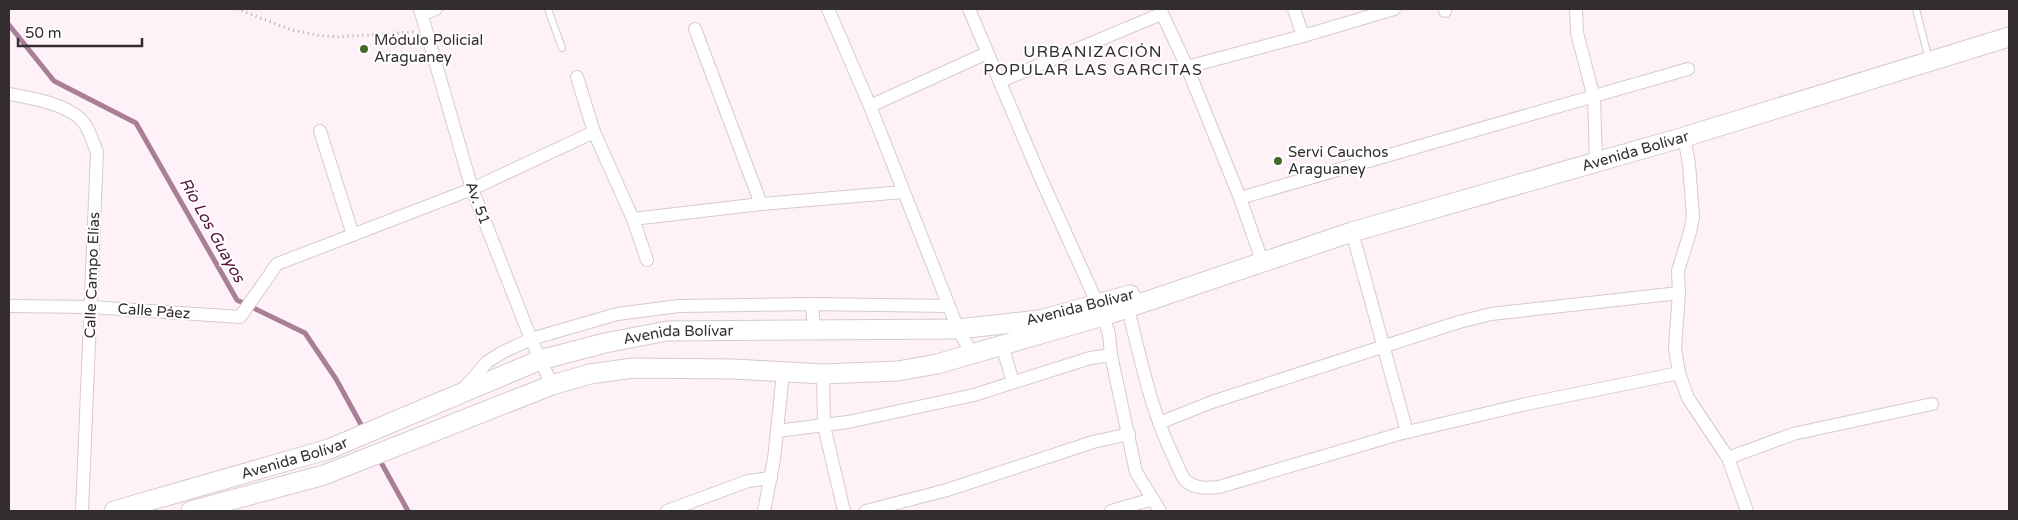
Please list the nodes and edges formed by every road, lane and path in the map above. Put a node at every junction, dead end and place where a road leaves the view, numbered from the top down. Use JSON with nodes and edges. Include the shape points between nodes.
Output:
{"nodes":[{"id":1,"x":237,"y":9,"type":"edge"},
{"id":2,"x":436,"y":9,"type":"edge"},
{"id":3,"x":548,"y":9,"type":"edge"},
{"id":4,"x":828,"y":9,"type":"edge"},
{"id":5,"x":969,"y":9,"type":"edge"},
{"id":6,"x":1294,"y":9,"type":"edge"},
{"id":7,"x":1394,"y":9,"type":"edge"},
{"id":8,"x":1576,"y":9,"type":"edge"},
{"id":9,"x":1916,"y":9,"type":"edge"},
{"id":10,"x":421,"y":11,"type":"edge"},
{"id":11,"x":1160,"y":11,"type":"edge"},
{"id":12,"x":695,"y":29,"type":"dead end"},
{"id":13,"x":427,"y":30,"type":"junction"},
{"id":14,"x":1303,"y":36,"type":"junction"},
{"id":15,"x":2009,"y":37,"type":"edge"},
{"id":16,"x":562,"y":48,"type":"dead end"},
{"id":17,"x":987,"y":52,"type":"junction"},
{"id":18,"x":1930,"y":61,"type":"junction"},
{"id":19,"x":1187,"y":66,"type":"junction"},
{"id":20,"x":1688,"y":70,"type":"dead end"},
{"id":21,"x":576,"y":77,"type":"dead end"},
{"id":22,"x":1001,"y":81,"type":"junction"},
{"id":23,"x":9,"y":94,"type":"edge"},
{"id":24,"x":1594,"y":98,"type":"junction"},
{"id":25,"x":870,"y":106,"type":"junction"},
{"id":26,"x":320,"y":131,"type":"dead end"},
{"id":27,"x":594,"y":132,"type":"junction"},
{"id":28,"x":1684,"y":137,"type":"junction"},
{"id":29,"x":1596,"y":162,"type":"junction"},
{"id":30,"x":472,"y":189,"type":"junction"},
{"id":31,"x":903,"y":192,"type":"junction"},
{"id":32,"x":1240,"y":198,"type":"junction"},
{"id":33,"x":761,"y":204,"type":"junction"},
{"id":34,"x":633,"y":218,"type":"junction"},
{"id":35,"x":1352,"y":232,"type":"junction"},
{"id":36,"x":353,"y":235,"type":"junction"},
{"id":37,"x":647,"y":260,"type":"dead end"},
{"id":38,"x":1262,"y":261,"type":"junction"},
{"id":39,"x":1679,"y":293,"type":"junction"},
{"id":40,"x":1126,"y":302,"type":"junction"},
{"id":41,"x":812,"y":304,"type":"junction"},
{"id":42,"x":9,"y":306,"type":"edge"},
{"id":43,"x":91,"y":306,"type":"junction"},
{"id":44,"x":948,"y":306,"type":"junction"},
{"id":45,"x":1099,"y":310,"type":"junction"},
{"id":46,"x":958,"y":329,"type":"junction"},
{"id":47,"x":814,"y":331,"type":"junction"},
{"id":48,"x":531,"y":339,"type":"junction"},
{"id":49,"x":1002,"y":346,"type":"junction"},
{"id":50,"x":1383,"y":346,"type":"junction"},
{"id":51,"x":972,"y":354,"type":"junction"},
{"id":52,"x":1111,"y":355,"type":"junction"},
{"id":53,"x":540,"y":360,"type":"junction"},
{"id":54,"x":783,"y":372,"type":"junction"},
{"id":55,"x":1679,"y":373,"type":"junction"},
{"id":56,"x":823,"y":374,"type":"junction"},
{"id":57,"x":1013,"y":382,"type":"junction"},
{"id":58,"x":552,"y":384,"type":"junction"},
{"id":59,"x":456,"y":397,"type":"junction"},
{"id":60,"x":1932,"y":404,"type":"dead end"},
{"id":61,"x":1158,"y":423,"type":"junction"},
{"id":62,"x":824,"y":426,"type":"junction"},
{"id":63,"x":777,"y":431,"type":"junction"},
{"id":64,"x":1407,"y":432,"type":"junction"},
{"id":65,"x":1129,"y":434,"type":"junction"},
{"id":66,"x":1728,"y":458,"type":"junction"},
{"id":67,"x":772,"y":478,"type":"junction"},
{"id":68,"x":1153,"y":499,"type":"junction"},
{"id":69,"x":82,"y":511,"type":"edge"},
{"id":70,"x":114,"y":511,"type":"edge"},
{"id":71,"x":191,"y":511,"type":"edge"},
{"id":72,"x":667,"y":511,"type":"edge"},
{"id":73,"x":764,"y":511,"type":"edge"},
{"id":74,"x":844,"y":511,"type":"edge"},
{"id":75,"x":866,"y":511,"type":"edge"},
{"id":76,"x":1111,"y":511,"type":"edge"},
{"id":77,"x":1160,"y":511,"type":"edge"},
{"id":78,"x":1747,"y":511,"type":"edge"}],
"edges":[{"from":1,"to":13,"type":"path","via":[[292,30],[324,36]]},
{"from":2,"to":10,"type":"street"},
{"from":3,"to":16,"type":"lane"},
{"from":4,"to":25,"type":"street"},
{"from":5,"to":17,"type":"street"},
{"from":6,"to":14,"type":"street"},
{"from":7,"to":14,"type":"street"},
{"from":8,"to":24,"type":"street","via":[[1577,33]]},
{"from":9,"to":18,"type":"lane"},
{"from":10,"to":13,"type":"street","name":"Av. 51"},
{"from":11,"to":19,"type":"street"},
{"from":11,"to":22,"type":"street"},
{"from":12,"to":33,"type":"street"},
{"from":13,"to":30,"type":"street","name":"Av. 51"},
{"from":14,"to":19,"type":"street"},
{"from":15,"to":18,"type":"main road","name":"Avenida Bolívar"},
{"from":17,"to":22,"type":"street"},
{"from":17,"to":25,"type":"street"},
{"from":18,"to":28,"type":"main road","name":"Avenida Bolívar"},
{"from":19,"to":32,"type":"street"},
{"from":20,"to":24,"type":"street"},
{"from":21,"to":27,"type":"street"},
{"from":22,"to":45,"type":"street"},
{"from":23,"to":43,"type":"street","name":"Calle Campo Elías","via":[[70,111],[86,125],[97,152]]},
{"from":24,"to":29,"type":"street"},
{"from":24,"to":32,"type":"street"},
{"from":25,"to":31,"type":"street"},
{"from":26,"to":36,"type":"street"},
{"from":27,"to":30,"type":"street"},
{"from":27,"to":34,"type":"street"},
{"from":28,"to":29,"type":"main road","name":"Avenida Bolívar"},
{"from":28,"to":39,"type":"street","via":[[1693,217],[1678,271]]},
{"from":29,"to":35,"type":"main road","name":"Avenida Bolívar"},
{"from":30,"to":36,"type":"street"},
{"from":30,"to":48,"type":"street","name":"Av. 51"},
{"from":31,"to":33,"type":"street"},
{"from":31,"to":44,"type":"street"},
{"from":32,"to":38,"type":"street"},
{"from":33,"to":34,"type":"street"},
{"from":34,"to":37,"type":"street"},
{"from":35,"to":38,"type":"main road","name":"Avenida Bolívar"},
{"from":35,"to":50,"type":"street"},
{"from":36,"to":43,"type":"street","name":"Calle Páez","via":[[277,264],[240,318]]},
{"from":38,"to":40,"type":"main road","name":"Avenida Bolívar"},
{"from":39,"to":50,"type":"street","via":[[1491,314]]},
{"from":39,"to":55,"type":"street","via":[[1675,348]]},
{"from":40,"to":45,"type":"main road","name":"Avenida Bolívar"},
{"from":40,"to":61,"type":"street"},
{"from":41,"to":44,"type":"street"},
{"from":41,"to":47,"type":"street"},
{"from":41,"to":48,"type":"street","via":[[679,306],[617,314]]},
{"from":42,"to":43,"type":"street","name":"Calle Páez"},
{"from":43,"to":69,"type":"street","name":"Calle Campo Elías"},
{"from":44,"to":46,"type":"street"},
{"from":45,"to":46,"type":"main road","name":"Avenida Bolívar"},
{"from":45,"to":49,"type":"main road","name":"Avenida Bolívar"},
{"from":45,"to":52,"type":"street","via":[[1109,334]]},
{"from":46,"to":47,"type":"main road","name":"Avenida Bolívar"},
{"from":46,"to":51,"type":"street"},
{"from":47,"to":53,"type":"main road","name":"Avenida Bolívar","via":[[667,331]]},
{"from":48,"to":53,"type":"street","name":"Av. 51"},
{"from":48,"to":59,"type":"street","via":[[487,362]]},
{"from":49,"to":51,"type":"main road","name":"Avenida Bolívar"},
{"from":49,"to":57,"type":"street"},
{"from":50,"to":61,"type":"street"},
{"from":50,"to":64,"type":"street"},
{"from":51,"to":56,"type":"main road","name":"Avenida Bolívar","via":[[898,371]]},
{"from":52,"to":57,"type":"street","via":[[1090,358]]},
{"from":52,"to":65,"type":"street"},
{"from":53,"to":58,"type":"street","name":"Av. 51"},
{"from":53,"to":59,"type":"main road","name":"Avenida Bolívar"},
{"from":54,"to":56,"type":"main road","name":"Avenida Bolívar"},
{"from":54,"to":58,"type":"main road","name":"Avenida Bolívar","via":[[632,368]]},
{"from":54,"to":63,"type":"street"},
{"from":55,"to":64,"type":"street"},
{"from":55,"to":66,"type":"street","via":[[1688,398]]},
{"from":56,"to":62,"type":"street"},
{"from":57,"to":62,"type":"street","via":[[974,395]]},
{"from":58,"to":71,"type":"main road","name":"Avenida Bolívar","via":[[324,475]]},
{"from":59,"to":70,"type":"main road","name":"Avenida Bolívar","via":[[329,449]]},
{"from":60,"to":66,"type":"street","via":[[1793,434]]},
{"from":61,"to":64,"type":"street","via":[[1185,480],[1205,488],[1219,487]]},
{"from":62,"to":63,"type":"street"},
{"from":62,"to":74,"type":"street"},
{"from":63,"to":67,"type":"street"},
{"from":65,"to":68,"type":"street","via":[[1136,472]]},
{"from":65,"to":75,"type":"street","via":[[1084,445],[948,490]]},
{"from":66,"to":78,"type":"street"},
{"from":67,"to":72,"type":"street","via":[[748,481]]},
{"from":67,"to":73,"type":"street"},
{"from":68,"to":76,"type":"street"},
{"from":68,"to":77,"type":"street"}]}
